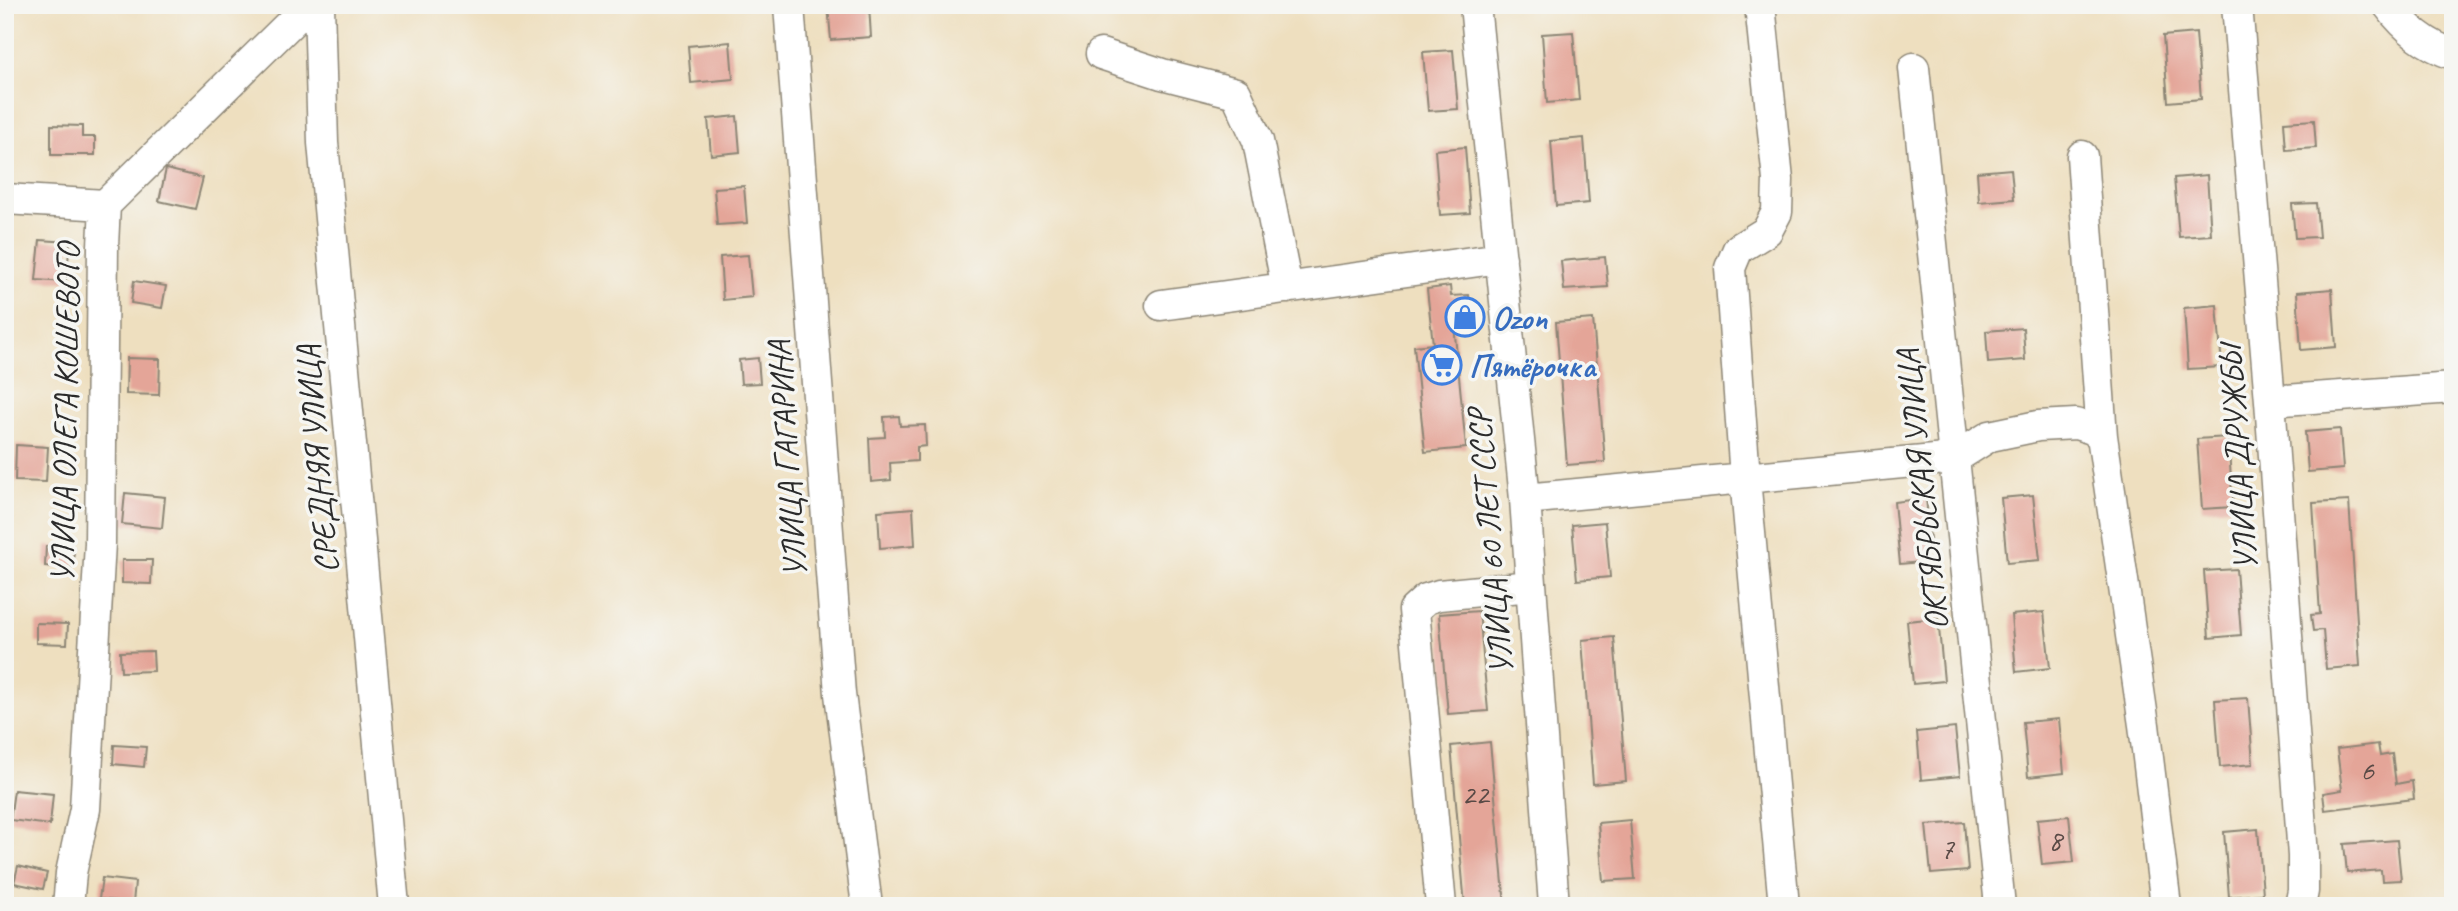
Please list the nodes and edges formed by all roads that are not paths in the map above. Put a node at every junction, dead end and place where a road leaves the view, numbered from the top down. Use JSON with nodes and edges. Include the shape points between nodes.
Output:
{"nodes":[{"id":1,"x":309,"y":5,"type":"edge"},
{"id":2,"x":318,"y":5,"type":"edge"},
{"id":3,"x":789,"y":5,"type":"edge"},
{"id":4,"x":1475,"y":5,"type":"edge"},
{"id":5,"x":1760,"y":5,"type":"edge"},
{"id":6,"x":2237,"y":5,"type":"edge"},
{"id":7,"x":2388,"y":5,"type":"edge"},
{"id":8,"x":1101,"y":54,"type":"dead end"},
{"id":9,"x":2453,"y":54,"type":"edge"},
{"id":10,"x":1914,"y":68,"type":"dead end"},
{"id":11,"x":2082,"y":156,"type":"dead end"},
{"id":12,"x":5,"y":199,"type":"edge"},
{"id":13,"x":105,"y":205,"type":"junction"},
{"id":14,"x":1501,"y":258,"type":"junction"},
{"id":15,"x":1287,"y":288,"type":"junction"},
{"id":16,"x":1161,"y":305,"type":"dead end"},
{"id":17,"x":2453,"y":388,"type":"edge"},
{"id":18,"x":2270,"y":401,"type":"junction"},
{"id":19,"x":2102,"y":436,"type":"junction"},
{"id":20,"x":1955,"y":457,"type":"junction"},
{"id":21,"x":1745,"y":478,"type":"junction"},
{"id":22,"x":1525,"y":499,"type":"junction"},
{"id":23,"x":1531,"y":586,"type":"junction"},
{"id":24,"x":68,"y":906,"type":"edge"},
{"id":25,"x":394,"y":906,"type":"edge"},
{"id":26,"x":867,"y":906,"type":"edge"},
{"id":27,"x":1441,"y":906,"type":"edge"},
{"id":28,"x":1554,"y":906,"type":"edge"},
{"id":29,"x":1784,"y":906,"type":"edge"},
{"id":30,"x":2000,"y":906,"type":"edge"},
{"id":31,"x":2166,"y":906,"type":"edge"},
{"id":32,"x":2300,"y":906,"type":"edge"}],
"edges":[{"from":1,"to":13,"type":"street","name":"УЛИЦА ОЛЕГА КОШЕВОГО"},
{"from":2,"to":25,"type":"street","name":"СРЕДНЯЯ УЛИЦА","via":[[323,143]]},
{"from":3,"to":26,"type":"street","name":"УЛИЦА ГАГАРИНА","via":[[840,694]]},
{"from":4,"to":14,"type":"street","name":"УЛИЦА 60 ЛЕТ СССР"},
{"from":5,"to":21,"type":"street","via":[[1778,180],[1777,212],[1767,231],[1738,249],[1730,268]]},
{"from":6,"to":18,"type":"street","name":"УЛИЦА ДРУЖБЫ"},
{"from":7,"to":9,"type":"street","via":[[2402,24],[2436,49]]},
{"from":8,"to":15,"type":"street","via":[[1236,93],[1258,141]]},
{"from":10,"to":20,"type":"street","name":"ОКТЯБРЬСКАЯ УЛИЦА"},
{"from":11,"to":19,"type":"street"},
{"from":12,"to":13,"type":"street"},
{"from":13,"to":24,"type":"street","name":"УЛИЦА ОЛЕГА КОШЕВОГО","via":[[98,583],[86,808]]},
{"from":14,"to":15,"type":"street"},
{"from":14,"to":22,"type":"street","name":"УЛИЦА 60 ЛЕТ СССР"},
{"from":15,"to":16,"type":"street"},
{"from":17,"to":18,"type":"street"},
{"from":18,"to":32,"type":"street","name":"УЛИЦА ДРУЖБЫ","via":[[2303,856]]},
{"from":19,"to":20,"type":"street","via":[[2076,424],[2038,426],[1990,436]]},
{"from":19,"to":31,"type":"street"},
{"from":20,"to":21,"type":"street"},
{"from":20,"to":30,"type":"street","name":"ОКТЯБРЬСКАЯ УЛИЦА"},
{"from":21,"to":22,"type":"street"},
{"from":21,"to":29,"type":"street"},
{"from":22,"to":23,"type":"street","name":"УЛИЦА 60 ЛЕТ СССР"},
{"from":23,"to":27,"type":"street","via":[[1439,595],[1414,610]]},
{"from":23,"to":28,"type":"street","name":"УЛИЦА 60 ЛЕТ СССР"}]}
